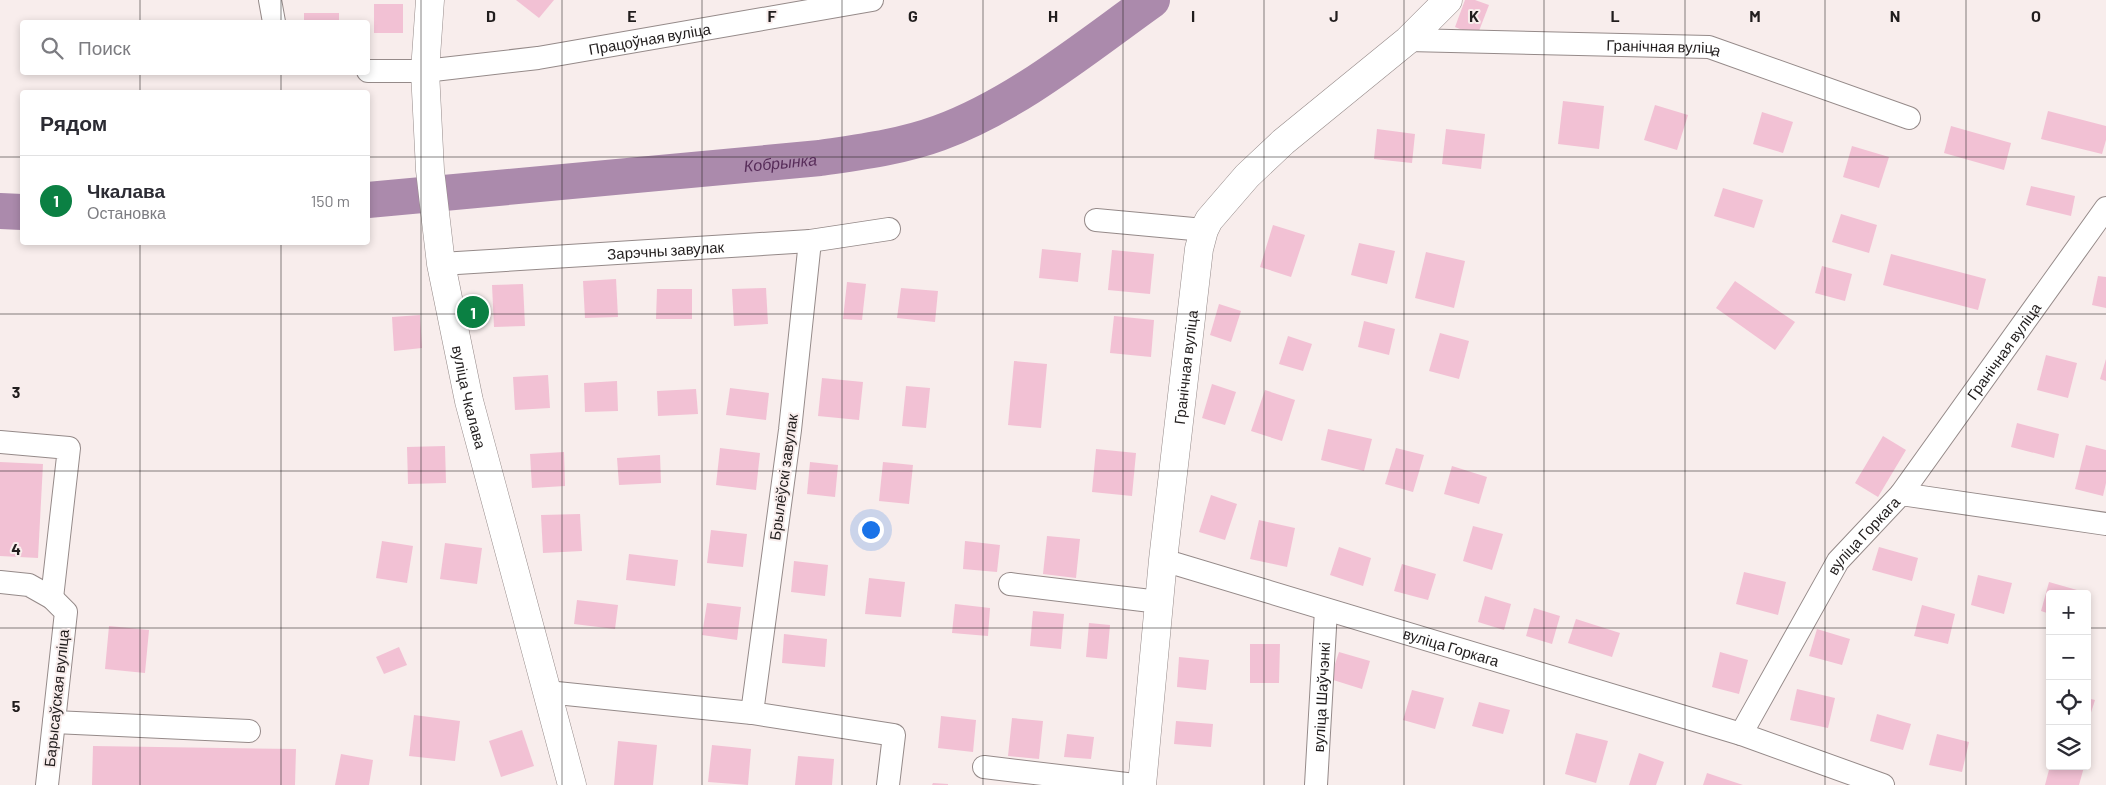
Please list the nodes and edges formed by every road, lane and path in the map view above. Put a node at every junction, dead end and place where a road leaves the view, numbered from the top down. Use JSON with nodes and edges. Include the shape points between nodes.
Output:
{"nodes":[{"id":1,"x":270,"y":0,"type":"edge"},
{"id":2,"x":430,"y":0,"type":"edge"},
{"id":3,"x":872,"y":0,"type":"edge"},
{"id":4,"x":1448,"y":0,"type":"edge"},
{"id":5,"x":274,"y":20,"type":"edge"},
{"id":6,"x":1408,"y":40,"type":"junction"},
{"id":7,"x":370,"y":71,"type":"edge"},
{"id":8,"x":425,"y":71,"type":"junction"},
{"id":9,"x":1909,"y":118,"type":"dead end"},
{"id":10,"x":2106,"y":208,"type":"edge"},
{"id":11,"x":1096,"y":220,"type":"dead end"},
{"id":12,"x":889,"y":229,"type":"dead end"},
{"id":13,"x":1204,"y":230,"type":"junction"},
{"id":14,"x":810,"y":241,"type":"junction"},
{"id":15,"x":441,"y":264,"type":"junction"},
{"id":16,"x":0,"y":442,"type":"edge"},
{"id":17,"x":1901,"y":494,"type":"junction"},
{"id":18,"x":2106,"y":524,"type":"edge"},
{"id":19,"x":1163,"y":560,"type":"junction"},
{"id":20,"x":0,"y":582,"type":"edge"},
{"id":21,"x":1010,"y":584,"type":"dead end"},
{"id":22,"x":1159,"y":602,"type":"junction"},
{"id":23,"x":59,"y":605,"type":"junction"},
{"id":24,"x":1326,"y":610,"type":"junction"},
{"id":25,"x":547,"y":692,"type":"junction"},
{"id":26,"x":752,"y":712,"type":"junction"},
{"id":27,"x":54,"y":722,"type":"junction"},
{"id":28,"x":249,"y":731,"type":"dead end"},
{"id":29,"x":1740,"y":734,"type":"junction"},
{"id":30,"x":984,"y":767,"type":"dead end"},
{"id":31,"x":47,"y":785,"type":"edge"},
{"id":32,"x":572,"y":785,"type":"edge"},
{"id":33,"x":888,"y":785,"type":"edge"},
{"id":34,"x":1135,"y":785,"type":"edge"},
{"id":35,"x":1142,"y":785,"type":"edge"},
{"id":36,"x":1316,"y":785,"type":"edge"},
{"id":37,"x":1883,"y":785,"type":"edge"}],
"edges":[{"from":1,"to":5,"type":"street"},
{"from":2,"to":8,"type":"main road","name":"вуліца Чкалава"},
{"from":3,"to":8,"type":"street","name":"Працоўная вуліца","via":[[538,58]]},
{"from":4,"to":6,"type":"main road","name":"Гранічная вуліца"},
{"from":6,"to":9,"type":"street","name":"Гранічная вуліца","via":[[1709,47]]},
{"from":6,"to":13,"type":"main road","name":"Гранічная вуліца","via":[[1283,142],[1218,208]]},
{"from":7,"to":8,"type":"street","name":"Працоўная вуліца"},
{"from":8,"to":15,"type":"main road","name":"вуліца Чкалава","via":[[430,170]]},
{"from":10,"to":17,"type":"street","name":"Гранічная вуліца"},
{"from":11,"to":13,"type":"street"},
{"from":12,"to":14,"type":"street","name":"Зарэчны завулак"},
{"from":13,"to":19,"type":"main road","name":"Гранічная вуліца"},
{"from":14,"to":15,"type":"street","name":"Зарэчны завулак"},
{"from":14,"to":26,"type":"street","name":"Брылёўскі завулак","via":[[790,430]]},
{"from":15,"to":25,"type":"main road","name":"вуліца Чкалава","via":[[469,401]]},
{"from":16,"to":23,"type":"street","name":"Барысаўская вуліца","via":[[68,448]]},
{"from":17,"to":18,"type":"street","name":"вуліца Горкага"},
{"from":17,"to":29,"type":"street","name":"вуліца Горкага","via":[[1838,561]]},
{"from":19,"to":22,"type":"main road","name":"Гранічная вуліца"},
{"from":19,"to":24,"type":"street","name":"вуліца Горкага"},
{"from":20,"to":23,"type":"street","via":[[29,585]]},
{"from":21,"to":22,"type":"street"},
{"from":22,"to":35,"type":"main road","name":"Гранічная вуліца"},
{"from":23,"to":27,"type":"street","name":"Барысаўская вуліца"},
{"from":24,"to":29,"type":"street","name":"вуліца Горкага"},
{"from":24,"to":36,"type":"street","name":"вуліца Шаўчэнкі"},
{"from":25,"to":26,"type":"street"},
{"from":25,"to":32,"type":"main road","name":"вуліца Чкалава"},
{"from":26,"to":33,"type":"street","via":[[894,735]]},
{"from":27,"to":28,"type":"street"},
{"from":27,"to":31,"type":"street","name":"Барысаўская вуліца"},
{"from":29,"to":37,"type":"street","name":"вуліца Горкага"},
{"from":30,"to":34,"type":"street"}]}
